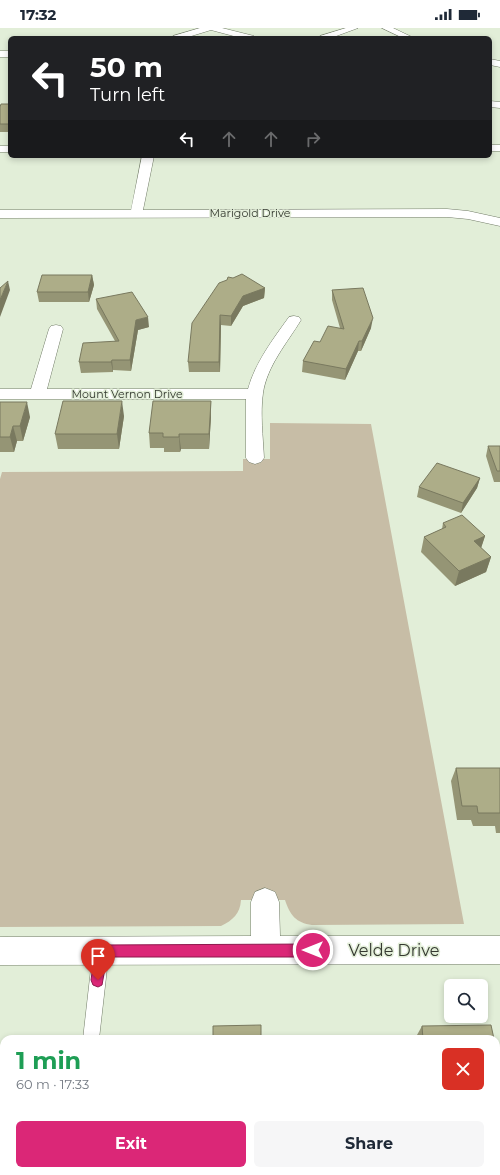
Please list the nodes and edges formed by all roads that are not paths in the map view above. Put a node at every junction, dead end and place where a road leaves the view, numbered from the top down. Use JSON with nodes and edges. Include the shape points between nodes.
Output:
{"nodes":[{"id":1,"x":209,"y":28,"type":"edge"},
{"id":2,"x":212,"y":28,"type":"edge"},
{"id":3,"x":354,"y":28,"type":"edge"},
{"id":4,"x":386,"y":28,"type":"edge"},
{"id":5,"x":183,"y":36,"type":"edge"},
{"id":6,"x":243,"y":36,"type":"edge"},
{"id":7,"x":328,"y":36,"type":"edge"},
{"id":8,"x":405,"y":36,"type":"edge"},
{"id":9,"x":148,"y":158,"type":"edge"},
{"id":10,"x":136,"y":213,"type":"junction"},
{"id":11,"x":0,"y":214,"type":"edge"},
{"id":12,"x":500,"y":222,"type":"edge"},
{"id":13,"x":294,"y":320,"type":"dead end"},
{"id":14,"x":56,"y":329,"type":"dead end"},
{"id":15,"x":0,"y":394,"type":"edge"},
{"id":16,"x":38,"y":394,"type":"junction"},
{"id":17,"x":255,"y":394,"type":"junction"},
{"id":18,"x":255,"y":458,"type":"dead end"},
{"id":19,"x":265,"y":902,"type":"dead end"},
{"id":20,"x":266,"y":950,"type":"junction"},
{"id":21,"x":500,"y":950,"type":"edge"},
{"id":22,"x":0,"y":951,"type":"edge"},
{"id":23,"x":101,"y":951,"type":"junction"},
{"id":24,"x":91,"y":1035,"type":"edge"}],
"edges":[{"from":1,"to":5,"type":"street"},
{"from":2,"to":6,"type":"street"},
{"from":3,"to":7,"type":"street"},
{"from":4,"to":8,"type":"street"},
{"from":9,"to":10,"type":"street"},
{"from":10,"to":11,"type":"street","name":"Marigold Drive"},
{"from":10,"to":12,"type":"street","name":"Marigold Drive","via":[[447,213]]},
{"from":13,"to":17,"type":"street","via":[[261,373]]},
{"from":14,"to":16,"type":"street"},
{"from":15,"to":16,"type":"street","name":"Mount Vernon Drive"},
{"from":16,"to":17,"type":"street","name":"Mount Vernon Drive"},
{"from":17,"to":18,"type":"street"},
{"from":19,"to":20,"type":"street"},
{"from":20,"to":21,"type":"street","name":"Velde Drive"},
{"from":20,"to":23,"type":"street","name":"Velde Drive"},
{"from":22,"to":23,"type":"street","name":"Velde Drive"},
{"from":23,"to":24,"type":"lane"}]}
